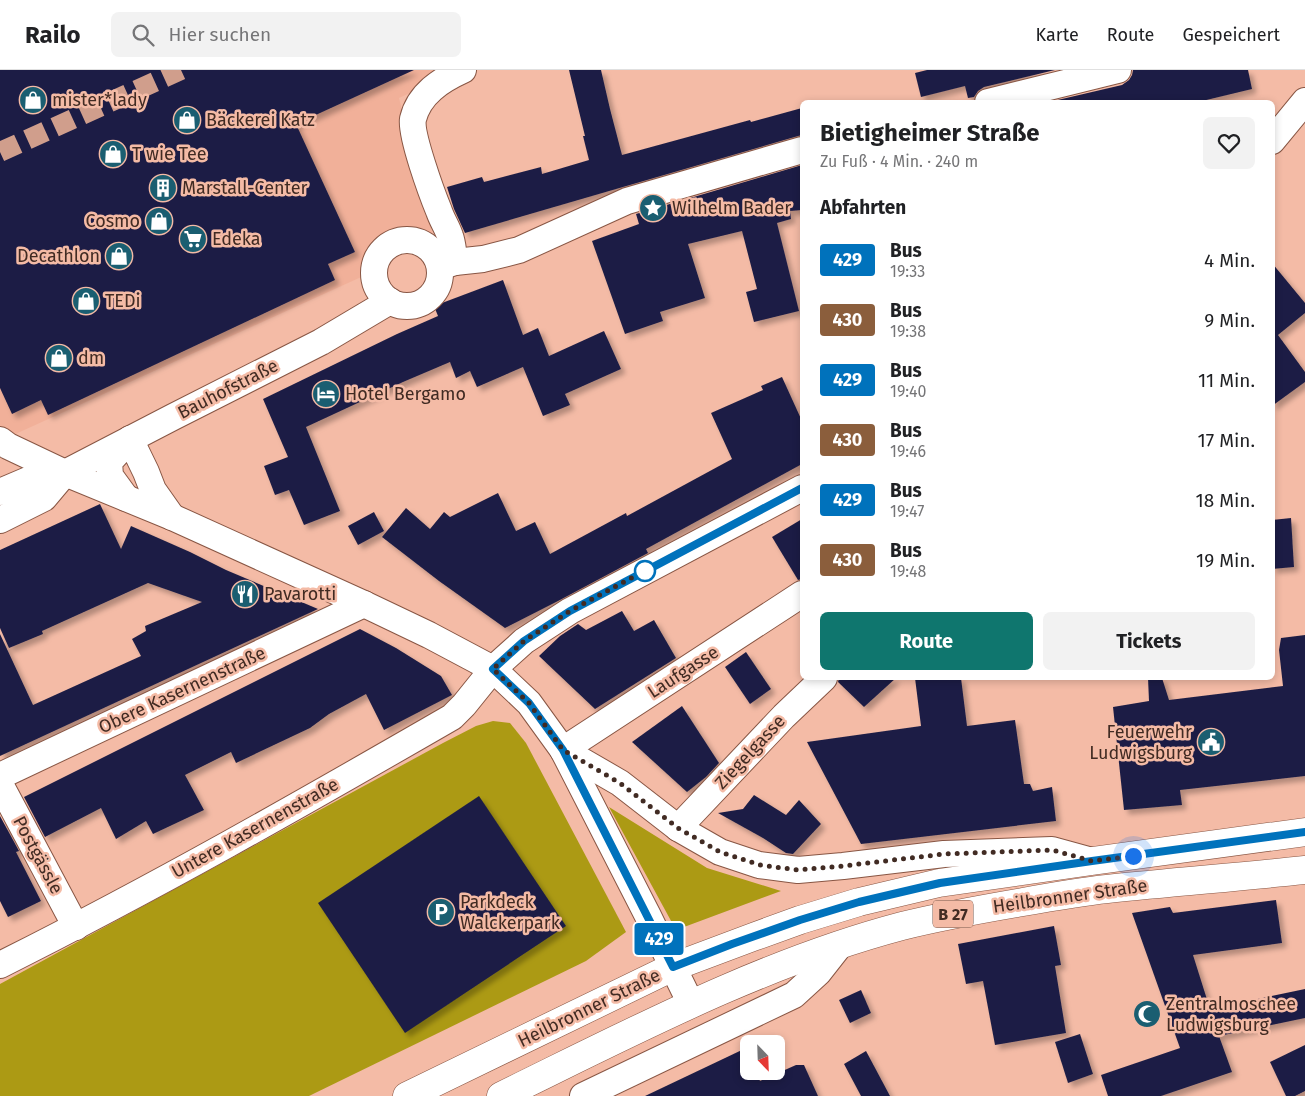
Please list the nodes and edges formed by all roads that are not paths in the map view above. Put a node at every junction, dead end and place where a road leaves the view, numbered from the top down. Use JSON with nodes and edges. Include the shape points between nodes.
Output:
{"nodes":[{"id":1,"x":463,"y":70,"type":"edge"},
{"id":2,"x":1118,"y":70,"type":"edge"},
{"id":3,"x":996,"y":100,"type":"edge"},
{"id":4,"x":1305,"y":101,"type":"edge"},
{"id":5,"x":1275,"y":138,"type":"edge"},
{"id":6,"x":800,"y":151,"type":"edge"},
{"id":7,"x":447,"y":264,"type":"junction"},
{"id":8,"x":390,"y":301,"type":"junction"},
{"id":9,"x":130,"y":439,"type":"junction"},
{"id":10,"x":0,"y":440,"type":"edge"},
{"id":11,"x":65,"y":473,"type":"junction"},
{"id":12,"x":800,"y":489,"type":"edge"},
{"id":13,"x":0,"y":492,"type":"edge"},
{"id":14,"x":126,"y":498,"type":"junction"},
{"id":15,"x":172,"y":517,"type":"junction"},
{"id":16,"x":0,"y":520,"type":"edge"},
{"id":17,"x":800,"y":595,"type":"edge"},
{"id":18,"x":364,"y":604,"type":"junction"},
{"id":19,"x":493,"y":669,"type":"junction"},
{"id":20,"x":822,"y":680,"type":"edge"},
{"id":21,"x":563,"y":750,"type":"junction"},
{"id":22,"x":0,"y":776,"type":"edge"},
{"id":23,"x":0,"y":784,"type":"edge"},
{"id":24,"x":678,"y":828,"type":"junction"},
{"id":25,"x":1305,"y":832,"type":"edge"},
{"id":26,"x":1092,"y":861,"type":"junction"},
{"id":27,"x":1305,"y":870,"type":"edge"},
{"id":28,"x":76,"y":927,"type":"junction"},
{"id":29,"x":840,"y":945,"type":"junction"},
{"id":30,"x":0,"y":965,"type":"edge"},
{"id":31,"x":673,"y":967,"type":"junction"},
{"id":32,"x":691,"y":1004,"type":"junction"},
{"id":33,"x":407,"y":1096,"type":"edge"},
{"id":34,"x":500,"y":1096,"type":"edge"},
{"id":35,"x":584,"y":1096,"type":"edge"}],
"edges":[{"from":1,"to":7,"type":"street","via":[[435,86],[420,102],[413,121],[414,139],[451,237]]},
{"from":2,"to":3,"type":"street"},
{"from":4,"to":5,"type":"street"},
{"from":6,"to":7,"type":"street","via":[[627,201],[519,250]]},
{"from":7,"to":8,"type":"street","via":[[436,288],[421,303],[411,306]]},
{"from":7,"to":8,"type":"street","via":[[420,242],[398,241],[388,246],[375,263],[374,274],[376,285]]},
{"from":8,"to":9,"type":"street","name":"Bauhofstraße","via":[[321,342]]},
{"from":9,"to":11,"type":"street","name":"Bauhofstraße"},
{"from":9,"to":14,"type":"street","via":[[109,462],[110,476]]},
{"from":9,"to":15,"type":"street","via":[[153,490]]},
{"from":10,"to":11,"type":"street"},
{"from":11,"to":13,"type":"street","via":[[28,480]]},
{"from":11,"to":14,"type":"street"},
{"from":11,"to":16,"type":"street","via":[[44,498]]},
{"from":12,"to":19,"type":"street","name":"Untere Kasernenstraße","via":[[570,611],[524,641]]},
{"from":14,"to":15,"type":"street"},
{"from":15,"to":18,"type":"street"},
{"from":17,"to":21,"type":"street","name":"Laufgasse"},
{"from":18,"to":19,"type":"street"},
{"from":18,"to":22,"type":"street","name":"Obere Kasernenstraße"},
{"from":19,"to":21,"type":"street","via":[[529,703]]},
{"from":19,"to":28,"type":"street","name":"Untere Kasernenstraße","via":[[452,717],[223,848]]},
{"from":20,"to":24,"type":"street","name":"Ziegelgasse"},
{"from":21,"to":24,"type":"street","via":[[620,783]]},
{"from":21,"to":31,"type":"street"},
{"from":23,"to":28,"type":"street","name":"Postgässle"},
{"from":24,"to":26,"type":"street","via":[[720,852],[760,865],[798,870],[944,854],[1052,850]]},
{"from":25,"to":26,"type":"main road","name":"Heilbronner Straße","number":"B 27"},
{"from":26,"to":31,"type":"main road","name":"Heilbronner Straße","number":"B 27","via":[[940,883],[859,902]]},
{"from":27,"to":29,"type":"main road","name":"Heilbronner Straße","number":"B 27","via":[[1050,897],[958,913]]},
{"from":28,"to":30,"type":"street","name":"Untere Kasernenstraße"},
{"from":29,"to":32,"type":"main road","name":"Heilbronner Straße","number":"B 27"},
{"from":29,"to":35,"type":"street","via":[[818,973],[794,995]]},
{"from":31,"to":32,"type":"street"},
{"from":31,"to":33,"type":"main road","name":"Heilbronner Straße","number":"B 27"},
{"from":32,"to":34,"type":"main road","name":"Heilbronner Straße","number":"B 27"}]}
